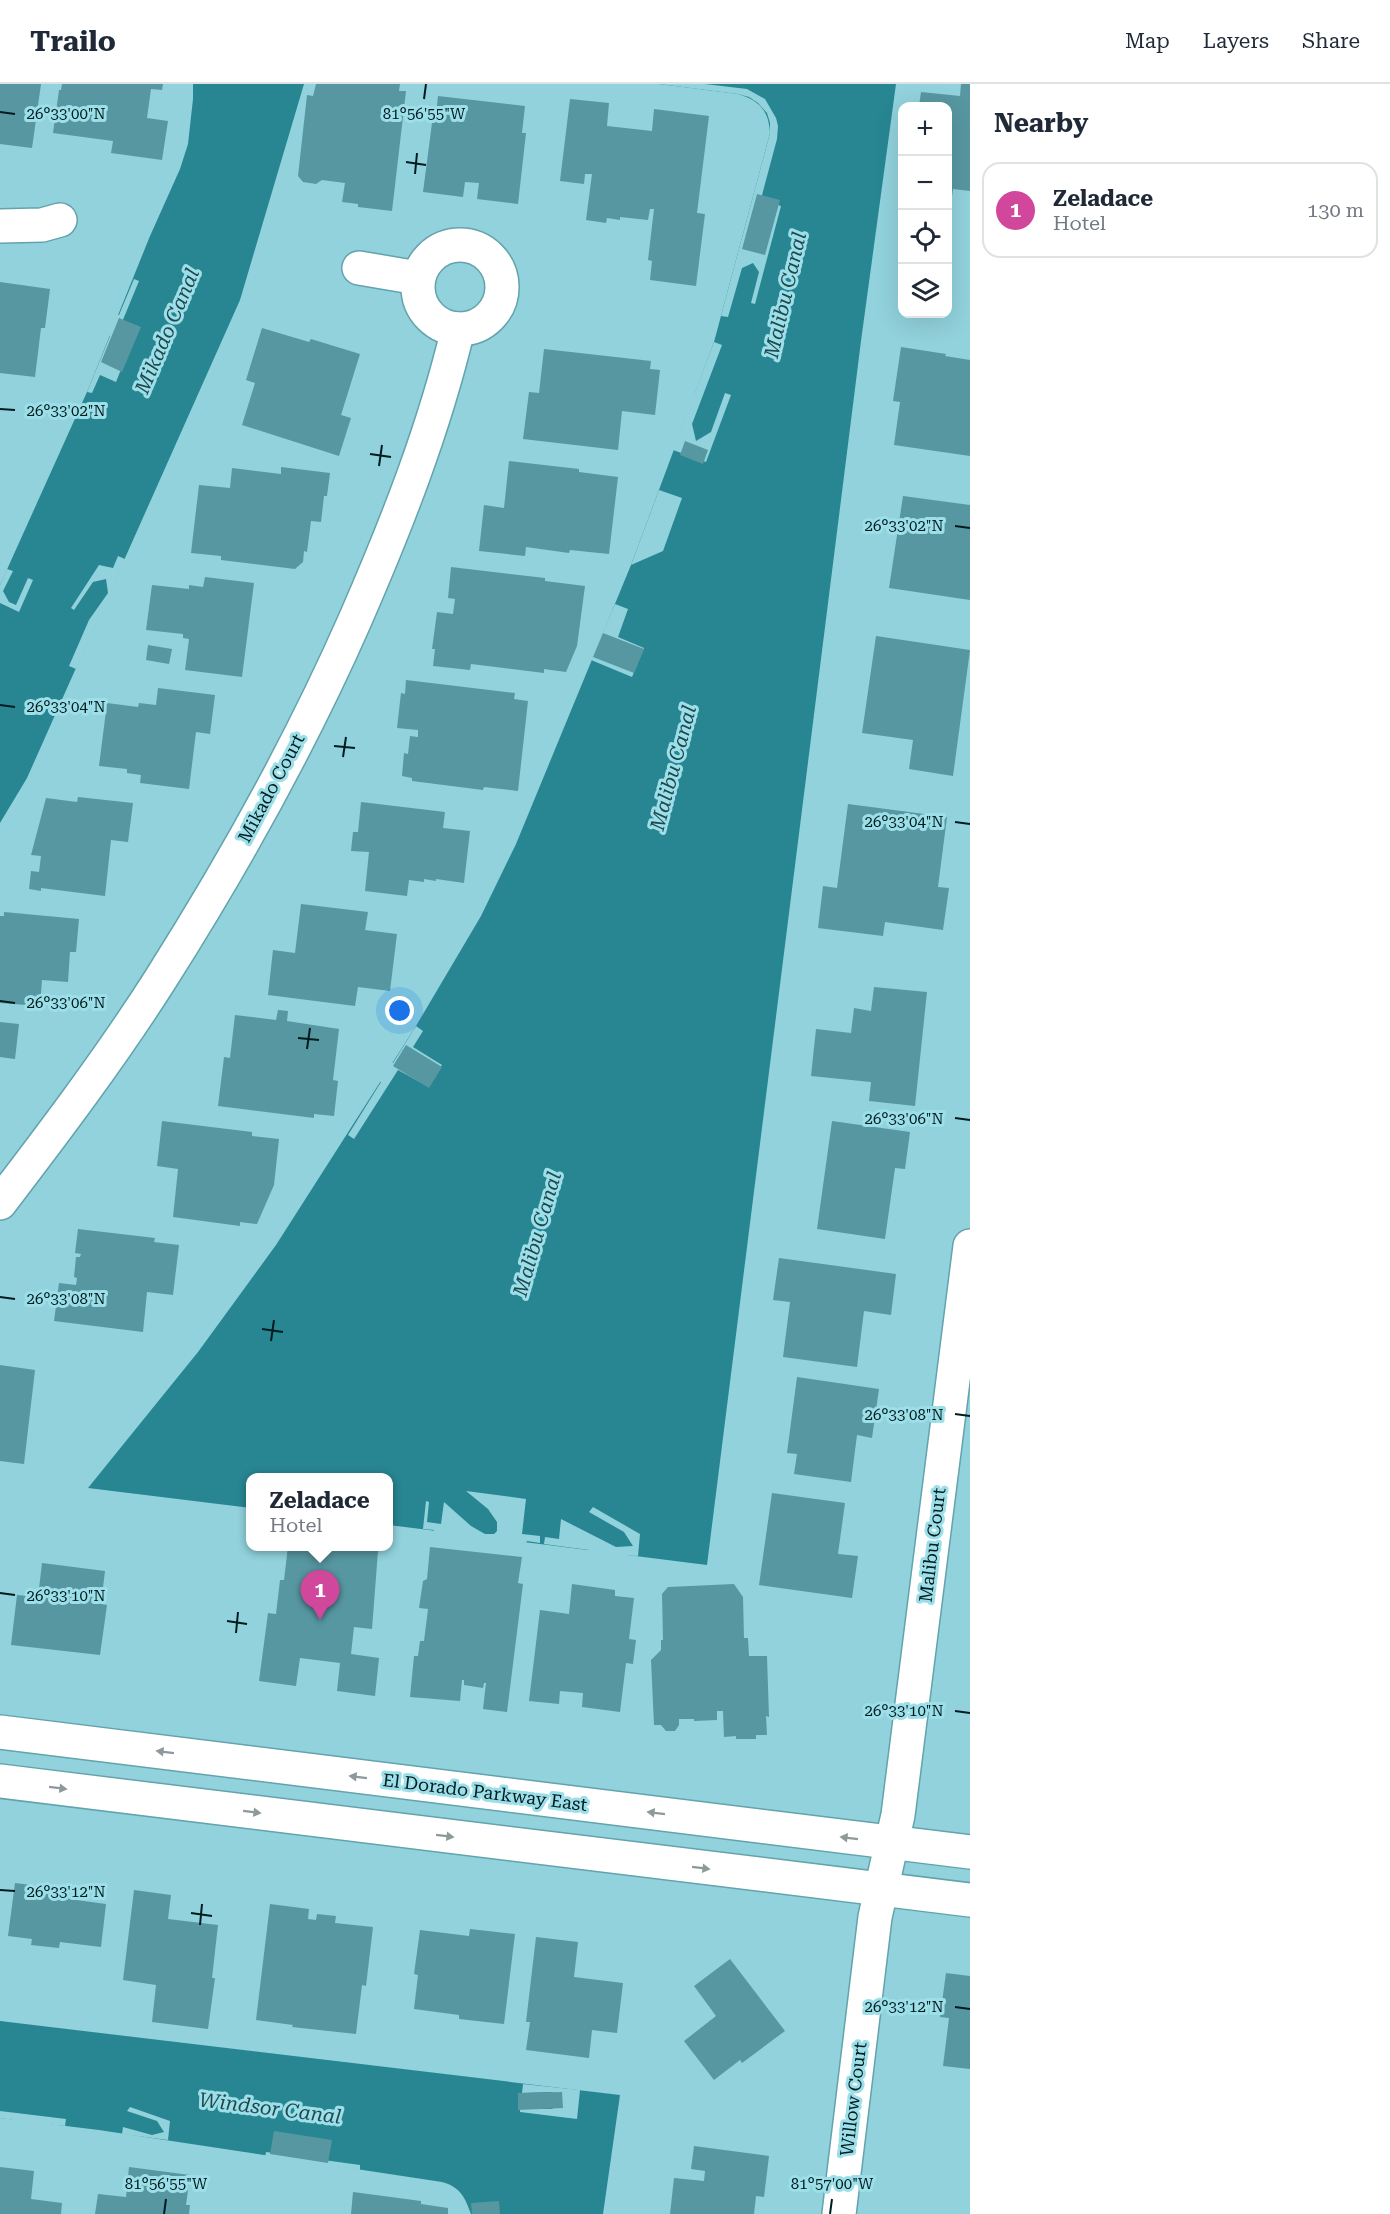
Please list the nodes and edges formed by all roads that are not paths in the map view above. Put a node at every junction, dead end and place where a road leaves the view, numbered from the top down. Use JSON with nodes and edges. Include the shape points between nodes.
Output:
{"nodes":[{"id":1,"x":60,"y":220,"type":"dead end"},
{"id":2,"x":0,"y":226,"type":"edge"},
{"id":3,"x":359,"y":268,"type":"dead end"},
{"id":4,"x":418,"y":278,"type":"junction"},
{"id":5,"x":458,"y":329,"type":"junction"},
{"id":6,"x":0,"y":1203,"type":"edge"},
{"id":7,"x":970,"y":1246,"type":"edge"},
{"id":8,"x":0,"y":1732,"type":"edge"},
{"id":9,"x":0,"y":1781,"type":"edge"},
{"id":10,"x":892,"y":1843,"type":"junction"},
{"id":11,"x":970,"y":1852,"type":"edge"},
{"id":12,"x":881,"y":1889,"type":"junction"},
{"id":13,"x":970,"y":1900,"type":"edge"},
{"id":14,"x":838,"y":2214,"type":"edge"}],
"edges":[{"from":1,"to":2,"type":"street","via":[[42,225]]},
{"from":3,"to":4,"type":"street"},
{"from":4,"to":5,"type":"street","via":[[417,292],[431,318]]},
{"from":4,"to":5,"type":"street","via":[[434,253],[447,247],[476,248],[493,261],[502,282],[495,310],[486,320]]},
{"from":5,"to":6,"type":"street","name":"Mikado Court","via":[[419,461],[383,557],[280,775],[160,981],[65,1118]]},
{"from":7,"to":10,"type":"street","name":"Malibu Court"},
{"from":10,"to":8,"type":"street","name":"El Dorado Parkway East","one_way":true},
{"from":9,"to":12,"type":"street","one_way":true},
{"from":10,"to":11,"type":"street","name":"El Dorado Parkway East"},
{"from":10,"to":12,"type":"street","name":"Willow Court"},
{"from":12,"to":13,"type":"street"},
{"from":12,"to":14,"type":"street","name":"Willow Court"}]}
